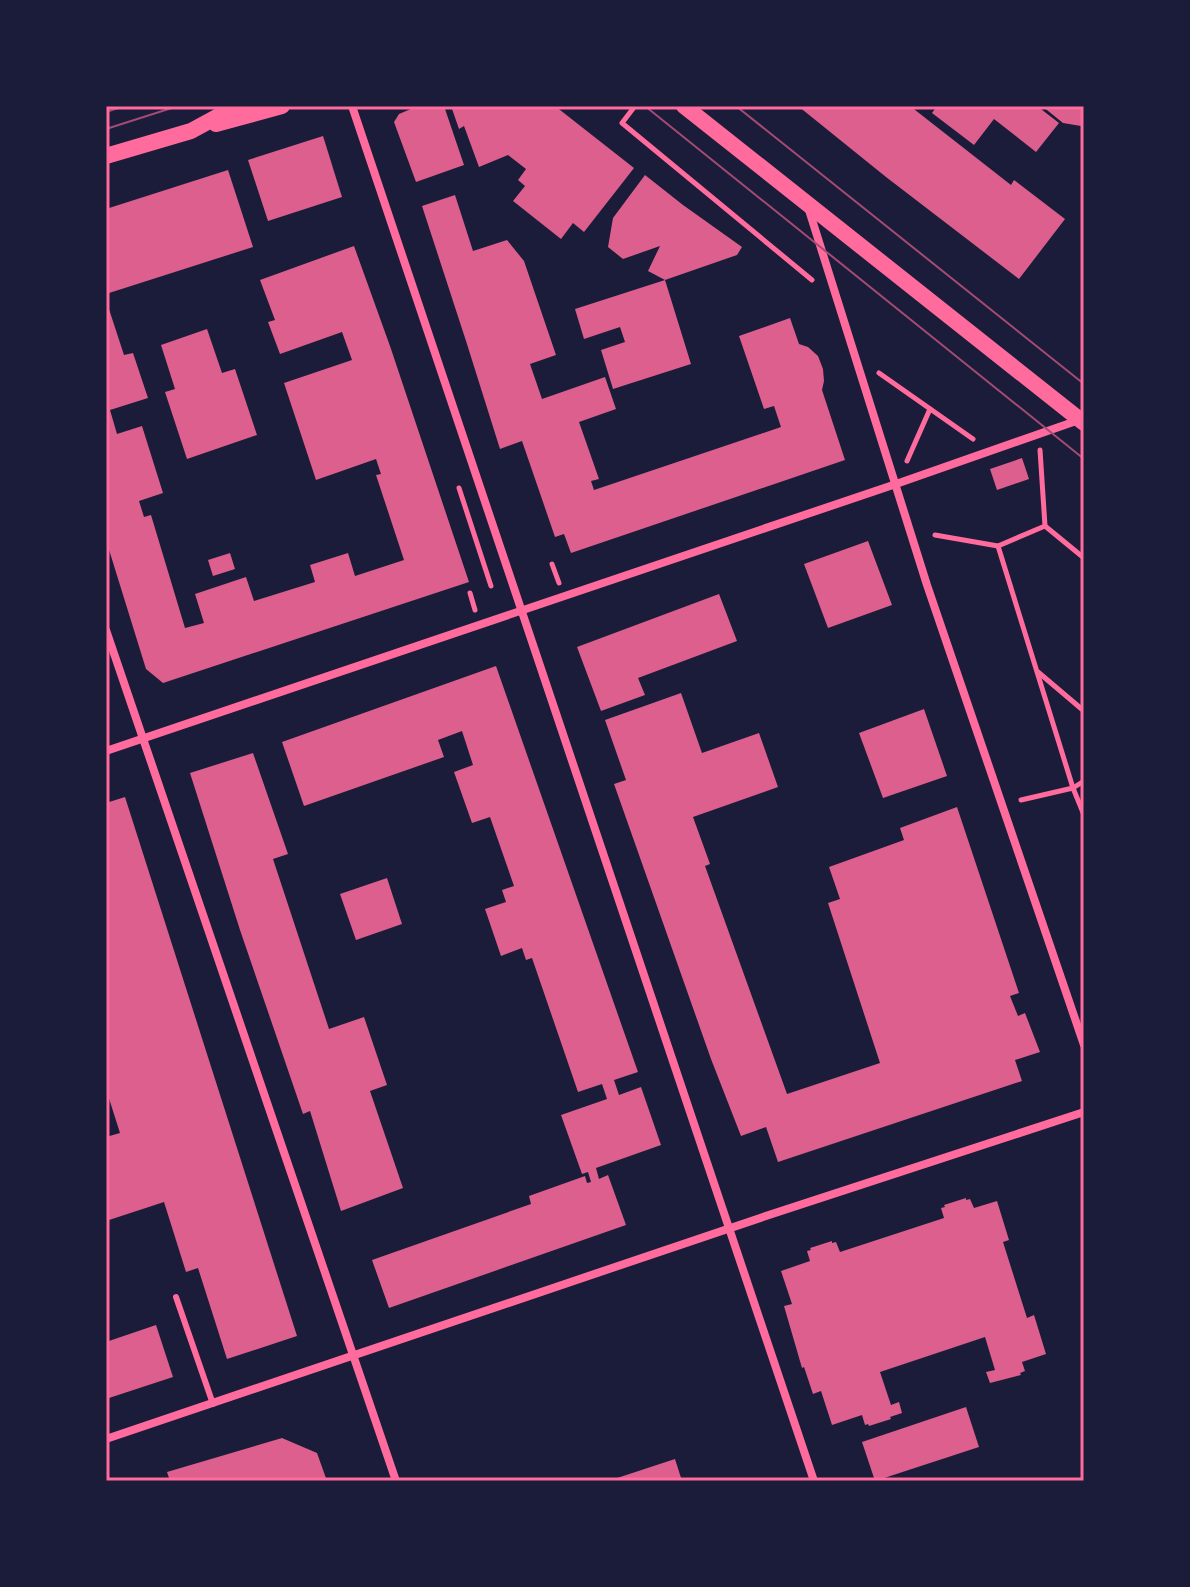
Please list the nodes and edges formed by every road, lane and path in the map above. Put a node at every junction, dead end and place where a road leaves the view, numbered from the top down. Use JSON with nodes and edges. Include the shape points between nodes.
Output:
{"nodes":[{"id":1,"x":237,"y":106,"type":"edge"},
{"id":2,"x":282,"y":106,"type":"edge"},
{"id":3,"x":352,"y":106,"type":"edge"},
{"id":4,"x":635,"y":106,"type":"edge"},
{"id":5,"x":684,"y":106,"type":"edge"},
{"id":6,"x":191,"y":131,"type":"junction"},
{"id":7,"x":106,"y":156,"type":"edge"},
{"id":8,"x":807,"y":204,"type":"junction"},
{"id":9,"x":813,"y":282,"type":"dead end"},
{"id":10,"x":879,"y":373,"type":"dead end"},
{"id":11,"x":930,"y":409,"type":"junction"},
{"id":12,"x":1082,"y":422,"type":"edge"},
{"id":13,"x":973,"y":439,"type":"dead end"},
{"id":14,"x":1040,"y":450,"type":"dead end"},
{"id":15,"x":907,"y":461,"type":"dead end"},
{"id":16,"x":896,"y":484,"type":"junction"},
{"id":17,"x":1045,"y":526,"type":"junction"},
{"id":18,"x":935,"y":535,"type":"dead end"},
{"id":19,"x":998,"y":546,"type":"junction"},
{"id":20,"x":1084,"y":558,"type":"edge"},
{"id":21,"x":522,"y":609,"type":"junction"},
{"id":22,"x":106,"y":630,"type":"edge"},
{"id":23,"x":1038,"y":671,"type":"junction"},
{"id":24,"x":1084,"y":711,"type":"edge"},
{"id":25,"x":143,"y":738,"type":"junction"},
{"id":26,"x":106,"y":751,"type":"edge"},
{"id":27,"x":1084,"y":781,"type":"edge"},
{"id":28,"x":1073,"y":788,"type":"junction"},
{"id":29,"x":1021,"y":800,"type":"dead end"},
{"id":30,"x":1084,"y":815,"type":"edge"},
{"id":31,"x":1084,"y":1045,"type":"edge"},
{"id":32,"x":1084,"y":1112,"type":"edge"},
{"id":33,"x":730,"y":1228,"type":"junction"},
{"id":34,"x":176,"y":1297,"type":"dead end"},
{"id":35,"x":354,"y":1356,"type":"junction"},
{"id":36,"x":213,"y":1404,"type":"junction"},
{"id":37,"x":106,"y":1439,"type":"edge"},
{"id":38,"x":396,"y":1481,"type":"edge"},
{"id":39,"x":814,"y":1481,"type":"edge"}],
"edges":[{"from":1,"to":6,"type":"main road"},
{"from":2,"to":6,"type":"main road"},
{"from":3,"to":21,"type":"street"},
{"from":4,"to":9,"type":"path","via":[[622,123]]},
{"from":5,"to":8,"type":"main road"},
{"from":6,"to":7,"type":"main road"},
{"from":8,"to":12,"type":"main road"},
{"from":8,"to":16,"type":"street"},
{"from":10,"to":11,"type":"path"},
{"from":11,"to":13,"type":"path"},
{"from":11,"to":15,"type":"path"},
{"from":12,"to":16,"type":"street"},
{"from":14,"to":17,"type":"path"},
{"from":16,"to":21,"type":"street"},
{"from":16,"to":31,"type":"street"},
{"from":17,"to":19,"type":"path"},
{"from":17,"to":20,"type":"path"},
{"from":18,"to":19,"type":"path"},
{"from":19,"to":23,"type":"path"},
{"from":21,"to":25,"type":"street"},
{"from":21,"to":33,"type":"street"},
{"from":22,"to":25,"type":"street"},
{"from":23,"to":24,"type":"path"},
{"from":23,"to":28,"type":"path"},
{"from":25,"to":26,"type":"street"},
{"from":25,"to":35,"type":"street"},
{"from":27,"to":28,"type":"path"},
{"from":28,"to":29,"type":"path"},
{"from":28,"to":30,"type":"path"},
{"from":32,"to":33,"type":"street"},
{"from":33,"to":35,"type":"street"},
{"from":33,"to":39,"type":"street"},
{"from":34,"to":36,"type":"lane"},
{"from":35,"to":36,"type":"street"},
{"from":35,"to":38,"type":"street"},
{"from":36,"to":37,"type":"street"}]}
